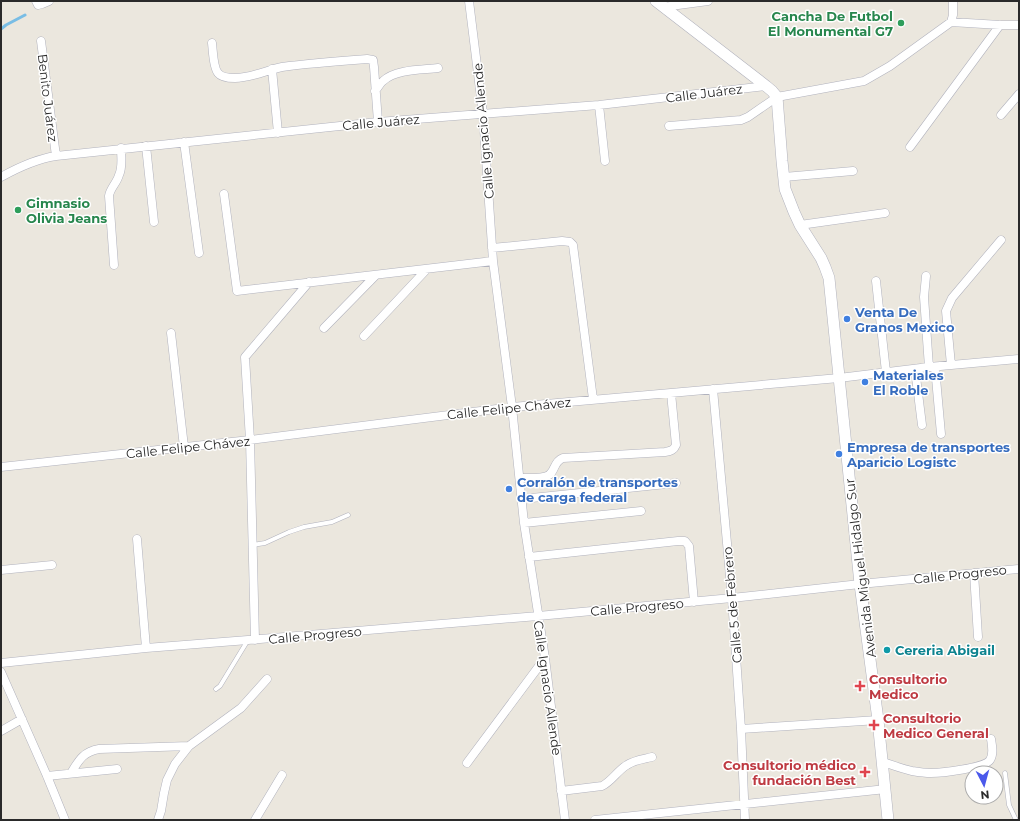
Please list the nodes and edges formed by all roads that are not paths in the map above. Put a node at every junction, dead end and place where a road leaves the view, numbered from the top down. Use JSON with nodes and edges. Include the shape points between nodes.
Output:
{"nodes":[{"id":1,"x":49,"y":1,"type":"edge"},
{"id":2,"x":469,"y":1,"type":"edge"},
{"id":3,"x":708,"y":1,"type":"edge"},
{"id":4,"x":953,"y":1,"type":"edge"},
{"id":5,"x":37,"y":3,"type":"edge"},
{"id":6,"x":659,"y":4,"type":"edge"},
{"id":7,"x":951,"y":22,"type":"junction"},
{"id":8,"x":1000,"y":25,"type":"junction"},
{"id":9,"x":1019,"y":25,"type":"edge"},
{"id":10,"x":41,"y":41,"type":"dead end"},
{"id":11,"x":212,"y":43,"type":"dead end"},
{"id":12,"x":438,"y":68,"type":"dead end"},
{"id":13,"x":272,"y":69,"type":"junction"},
{"id":14,"x":766,"y":86,"type":"junction"},
{"id":15,"x":376,"y":91,"type":"junction"},
{"id":16,"x":1019,"y":94,"type":"edge"},
{"id":17,"x":777,"y":97,"type":"junction"},
{"id":18,"x":599,"y":105,"type":"junction"},
{"id":19,"x":483,"y":114,"type":"junction"},
{"id":20,"x":1002,"y":114,"type":"dead end"},
{"id":21,"x":378,"y":122,"type":"junction"},
{"id":22,"x":669,"y":126,"type":"dead end"},
{"id":23,"x":278,"y":133,"type":"junction"},
{"id":24,"x":184,"y":142,"type":"junction"},
{"id":25,"x":146,"y":146,"type":"junction"},
{"id":26,"x":910,"y":146,"type":"dead end"},
{"id":27,"x":121,"y":148,"type":"junction"},
{"id":28,"x":56,"y":156,"type":"junction"},
{"id":29,"x":605,"y":161,"type":"dead end"},
{"id":30,"x":853,"y":171,"type":"dead end"},
{"id":31,"x":1,"y":177,"type":"edge"},
{"id":32,"x":784,"y":177,"type":"junction"},
{"id":33,"x":224,"y":194,"type":"dead end"},
{"id":34,"x":885,"y":213,"type":"dead end"},
{"id":35,"x":154,"y":222,"type":"dead end"},
{"id":36,"x":800,"y":225,"type":"junction"},
{"id":37,"x":1000,"y":240,"type":"dead end"},
{"id":38,"x":492,"y":248,"type":"junction"},
{"id":39,"x":199,"y":252,"type":"dead end"},
{"id":40,"x":493,"y":261,"type":"junction"},
{"id":41,"x":114,"y":265,"type":"dead end"},
{"id":42,"x":427,"y":269,"type":"junction"},
{"id":43,"x":376,"y":275,"type":"junction"},
{"id":44,"x":926,"y":276,"type":"dead end"},
{"id":45,"x":876,"y":281,"type":"dead end"},
{"id":46,"x":309,"y":282,"type":"junction"},
{"id":47,"x":324,"y":328,"type":"dead end"},
{"id":48,"x":172,"y":333,"type":"dead end"},
{"id":49,"x":364,"y":336,"type":"dead end"},
{"id":50,"x":1019,"y":359,"type":"edge"},
{"id":51,"x":951,"y":365,"type":"junction"},
{"id":52,"x":932,"y":367,"type":"junction"},
{"id":53,"x":914,"y":369,"type":"junction"},
{"id":54,"x":886,"y":372,"type":"junction"},
{"id":55,"x":839,"y":378,"type":"junction"},
{"id":56,"x":713,"y":390,"type":"junction"},
{"id":57,"x":671,"y":393,"type":"junction"},
{"id":58,"x":593,"y":399,"type":"junction"},
{"id":59,"x":512,"y":406,"type":"junction"},
{"id":60,"x":922,"y":425,"type":"dead end"},
{"id":61,"x":941,"y":434,"type":"dead end"},
{"id":62,"x":250,"y":440,"type":"junction"},
{"id":63,"x":184,"y":447,"type":"junction"},
{"id":64,"x":1,"y":467,"type":"edge"},
{"id":65,"x":520,"y":478,"type":"junction"},
{"id":66,"x":676,"y":483,"type":"dead end"},
{"id":67,"x":522,"y":499,"type":"junction"},
{"id":68,"x":640,"y":511,"type":"dead end"},
{"id":69,"x":348,"y":514,"type":"dead end"},
{"id":70,"x":524,"y":523,"type":"junction"},
{"id":71,"x":137,"y":538,"type":"dead end"},
{"id":72,"x":253,"y":545,"type":"junction"},
{"id":73,"x":529,"y":557,"type":"junction"},
{"id":74,"x":52,"y":565,"type":"dead end"},
{"id":75,"x":1019,"y":569,"type":"edge"},
{"id":76,"x":1,"y":570,"type":"edge"},
{"id":77,"x":974,"y":573,"type":"junction"},
{"id":78,"x":860,"y":584,"type":"junction"},
{"id":79,"x":732,"y":598,"type":"junction"},
{"id":80,"x":694,"y":602,"type":"junction"},
{"id":81,"x":538,"y":616,"type":"junction"},
{"id":82,"x":978,"y":637,"type":"dead end"},
{"id":83,"x":252,"y":640,"type":"junction"},
{"id":84,"x":146,"y":648,"type":"junction"},
{"id":85,"x":545,"y":658,"type":"junction"},
{"id":86,"x":1,"y":663,"type":"edge"},
{"id":87,"x":1,"y":672,"type":"edge"},
{"id":88,"x":267,"y":679,"type":"dead end"},
{"id":89,"x":216,"y":689,"type":"dead end"},
{"id":90,"x":22,"y":720,"type":"junction"},
{"id":91,"x":878,"y":720,"type":"junction"},
{"id":92,"x":741,"y":729,"type":"junction"},
{"id":93,"x":1,"y":731,"type":"edge"},
{"id":94,"x":991,"y":739,"type":"dead end"},
{"id":95,"x":189,"y":746,"type":"junction"},
{"id":96,"x":652,"y":757,"type":"dead end"},
{"id":97,"x":882,"y":762,"type":"junction"},
{"id":98,"x":467,"y":763,"type":"dead end"},
{"id":99,"x":117,"y":769,"type":"dead end"},
{"id":100,"x":71,"y":773,"type":"junction"},
{"id":101,"x":1005,"y":773,"type":"dead end"},
{"id":102,"x":282,"y":775,"type":"dead end"},
{"id":103,"x":48,"y":776,"type":"junction"},
{"id":104,"x":886,"y":789,"type":"junction"},
{"id":105,"x":561,"y":791,"type":"junction"},
{"id":106,"x":744,"y":804,"type":"junction"},
{"id":107,"x":65,"y":820,"type":"edge"},
{"id":108,"x":158,"y":820,"type":"edge"},
{"id":109,"x":255,"y":820,"type":"edge"},
{"id":110,"x":565,"y":820,"type":"edge"},
{"id":111,"x":595,"y":820,"type":"edge"},
{"id":112,"x":745,"y":820,"type":"edge"},
{"id":113,"x":888,"y":820,"type":"edge"},
{"id":114,"x":1016,"y":820,"type":"edge"}],
"edges":[{"from":1,"to":5,"type":"street"},
{"from":2,"to":19,"type":"street","name":"Calle Ignacio Allende"},
{"from":3,"to":6,"type":"street"},
{"from":4,"to":7,"type":"street"},
{"from":6,"to":14,"type":"main road"},
{"from":7,"to":8,"type":"street"},
{"from":7,"to":17,"type":"street","via":[[890,66],[864,81]]},
{"from":8,"to":9,"type":"street"},
{"from":8,"to":26,"type":"street"},
{"from":10,"to":28,"type":"street","name":"Benito Juárez"},
{"from":11,"to":13,"type":"street","via":[[217,73],[223,76],[249,76]]},
{"from":12,"to":15,"type":"street","via":[[394,74],[382,81]]},
{"from":13,"to":15,"type":"street","via":[[370,59],[374,64]]},
{"from":13,"to":23,"type":"street"},
{"from":14,"to":17,"type":"main road"},
{"from":14,"to":18,"type":"street","name":"Calle Juárez"},
{"from":15,"to":21,"type":"street"},
{"from":16,"to":20,"type":"street"},
{"from":17,"to":22,"type":"street","via":[[741,120]]},
{"from":17,"to":32,"type":"main road","name":"Avenida Miguel Hidalgo Sur"},
{"from":18,"to":19,"type":"street","name":"Calle Juárez"},
{"from":18,"to":29,"type":"street"},
{"from":19,"to":21,"type":"street","name":"Calle Juárez"},
{"from":19,"to":38,"type":"street","name":"Calle Ignacio Allende"},
{"from":21,"to":23,"type":"street","name":"Calle Juárez"},
{"from":23,"to":24,"type":"street","name":"Calle Juárez"},
{"from":24,"to":25,"type":"street","name":"Calle Juárez"},
{"from":24,"to":39,"type":"street"},
{"from":25,"to":27,"type":"street","name":"Calle Juárez"},
{"from":25,"to":35,"type":"street"},
{"from":27,"to":28,"type":"street","name":"Calle Juárez"},
{"from":27,"to":41,"type":"street","via":[[122,165],[109,196]]},
{"from":28,"to":31,"type":"street","name":"Calle Juárez","via":[[42,158]]},
{"from":30,"to":32,"type":"street"},
{"from":32,"to":36,"type":"main road","name":"Avenida Miguel Hidalgo Sur","via":[[787,193]]},
{"from":33,"to":46,"type":"street","via":[[237,291]]},
{"from":34,"to":36,"type":"street"},
{"from":36,"to":55,"type":"main road","name":"Avenida Miguel Hidalgo Sur","via":[[821,258],[829,278]]},
{"from":37,"to":51,"type":"street","via":[[948,305],[946,320]]},
{"from":38,"to":40,"type":"street","name":"Calle Ignacio Allende"},
{"from":38,"to":58,"type":"street","via":[[562,241],[573,245]]},
{"from":40,"to":42,"type":"street"},
{"from":40,"to":59,"type":"street","name":"Calle Ignacio Allende"},
{"from":42,"to":43,"type":"street"},
{"from":42,"to":49,"type":"street"},
{"from":43,"to":46,"type":"street"},
{"from":43,"to":47,"type":"street"},
{"from":44,"to":52,"type":"street","via":[[924,297]]},
{"from":45,"to":54,"type":"street"},
{"from":46,"to":62,"type":"street","name":"Calle Progreso","via":[[245,357]]},
{"from":48,"to":63,"type":"street"},
{"from":50,"to":51,"type":"street","name":"Calle Felipe Chávez"},
{"from":51,"to":52,"type":"street","name":"Calle Felipe Chávez"},
{"from":52,"to":53,"type":"street","name":"Calle Felipe Chávez"},
{"from":52,"to":61,"type":"street"},
{"from":53,"to":54,"type":"street","name":"Calle Felipe Chávez"},
{"from":53,"to":60,"type":"street"},
{"from":54,"to":55,"type":"street","name":"Calle Felipe Chávez"},
{"from":55,"to":56,"type":"street","name":"Calle Felipe Chávez"},
{"from":55,"to":78,"type":"main road","name":"Avenida Miguel Hidalgo Sur"},
{"from":56,"to":57,"type":"street","name":"Calle Felipe Chávez"},
{"from":56,"to":79,"type":"street","name":"Calle 5 de Febrero"},
{"from":57,"to":58,"type":"street","name":"Calle Felipe Chávez"},
{"from":57,"to":65,"type":"street","via":[[676,445],[674,449],[665,452],[564,458],[557,461],[548,476]]},
{"from":58,"to":59,"type":"street","name":"Calle Felipe Chávez"},
{"from":59,"to":62,"type":"street","name":"Calle Felipe Chávez"},
{"from":59,"to":65,"type":"street","name":"Calle Ignacio Allende"},
{"from":62,"to":63,"type":"street","name":"Calle Felipe Chávez"},
{"from":62,"to":72,"type":"street","name":"Calle Progreso"},
{"from":63,"to":64,"type":"street","name":"Calle Felipe Chávez"},
{"from":65,"to":67,"type":"street","name":"Calle Ignacio Allende"},
{"from":66,"to":67,"type":"street"},
{"from":67,"to":70,"type":"street","name":"Calle Ignacio Allende"},
{"from":68,"to":70,"type":"street"},
{"from":69,"to":72,"type":"lane","via":[[332,522],[304,527],[265,543]]},
{"from":70,"to":73,"type":"street","name":"Calle Ignacio Allende"},
{"from":71,"to":84,"type":"street"},
{"from":72,"to":83,"type":"street","name":"Calle Progreso"},
{"from":73,"to":80,"type":"street","via":[[685,541],[689,546]]},
{"from":73,"to":81,"type":"street","name":"Calle Ignacio Allende"},
{"from":74,"to":76,"type":"street"},
{"from":75,"to":77,"type":"street","name":"Calle Progreso"},
{"from":77,"to":78,"type":"street","name":"Calle Progreso"},
{"from":77,"to":82,"type":"street"},
{"from":78,"to":79,"type":"street","name":"Calle Progreso"},
{"from":78,"to":91,"type":"main road","name":"Avenida Miguel Hidalgo Sur"},
{"from":79,"to":80,"type":"street","name":"Calle Progreso"},
{"from":79,"to":92,"type":"street","name":"Calle 5 de Febrero"},
{"from":80,"to":81,"type":"street","name":"Calle Progreso"},
{"from":81,"to":83,"type":"street","name":"Calle Progreso"},
{"from":81,"to":85,"type":"street","name":"Calle Ignacio Allende"},
{"from":83,"to":84,"type":"street","name":"Calle Progreso"},
{"from":83,"to":89,"type":"lane"},
{"from":84,"to":86,"type":"street","name":"Calle Progreso"},
{"from":85,"to":98,"type":"street"},
{"from":85,"to":105,"type":"street","name":"Calle Ignacio Allende"},
{"from":87,"to":90,"type":"street"},
{"from":88,"to":95,"type":"street","via":[[241,708]]},
{"from":90,"to":93,"type":"street"},
{"from":90,"to":103,"type":"street"},
{"from":91,"to":92,"type":"street"},
{"from":91,"to":97,"type":"main road","name":"Avenida Miguel Hidalgo Sur"},
{"from":92,"to":106,"type":"street","name":"Calle 5 de Febrero"},
{"from":94,"to":97,"type":"street","via":[[992,755],[989,762],[962,770],[931,773],[910,771]]},
{"from":95,"to":100,"type":"street","via":[[93,750],[83,756]]},
{"from":95,"to":108,"type":"street","via":[[167,780]]},
{"from":96,"to":105,"type":"street","via":[[628,763],[602,786]]},
{"from":97,"to":104,"type":"main road","name":"Avenida Miguel Hidalgo Sur"},
{"from":99,"to":100,"type":"street"},
{"from":100,"to":103,"type":"street"},
{"from":101,"to":114,"type":"lane","via":[[1009,805]]},
{"from":102,"to":109,"type":"street"},
{"from":103,"to":107,"type":"street"},
{"from":104,"to":106,"type":"street"},
{"from":104,"to":113,"type":"main road","name":"Avenida Miguel Hidalgo Sur"},
{"from":105,"to":110,"type":"street","name":"Calle Ignacio Allende"},
{"from":106,"to":111,"type":"street"},
{"from":106,"to":112,"type":"street","name":"Calle 5 de Febrero"}]}
